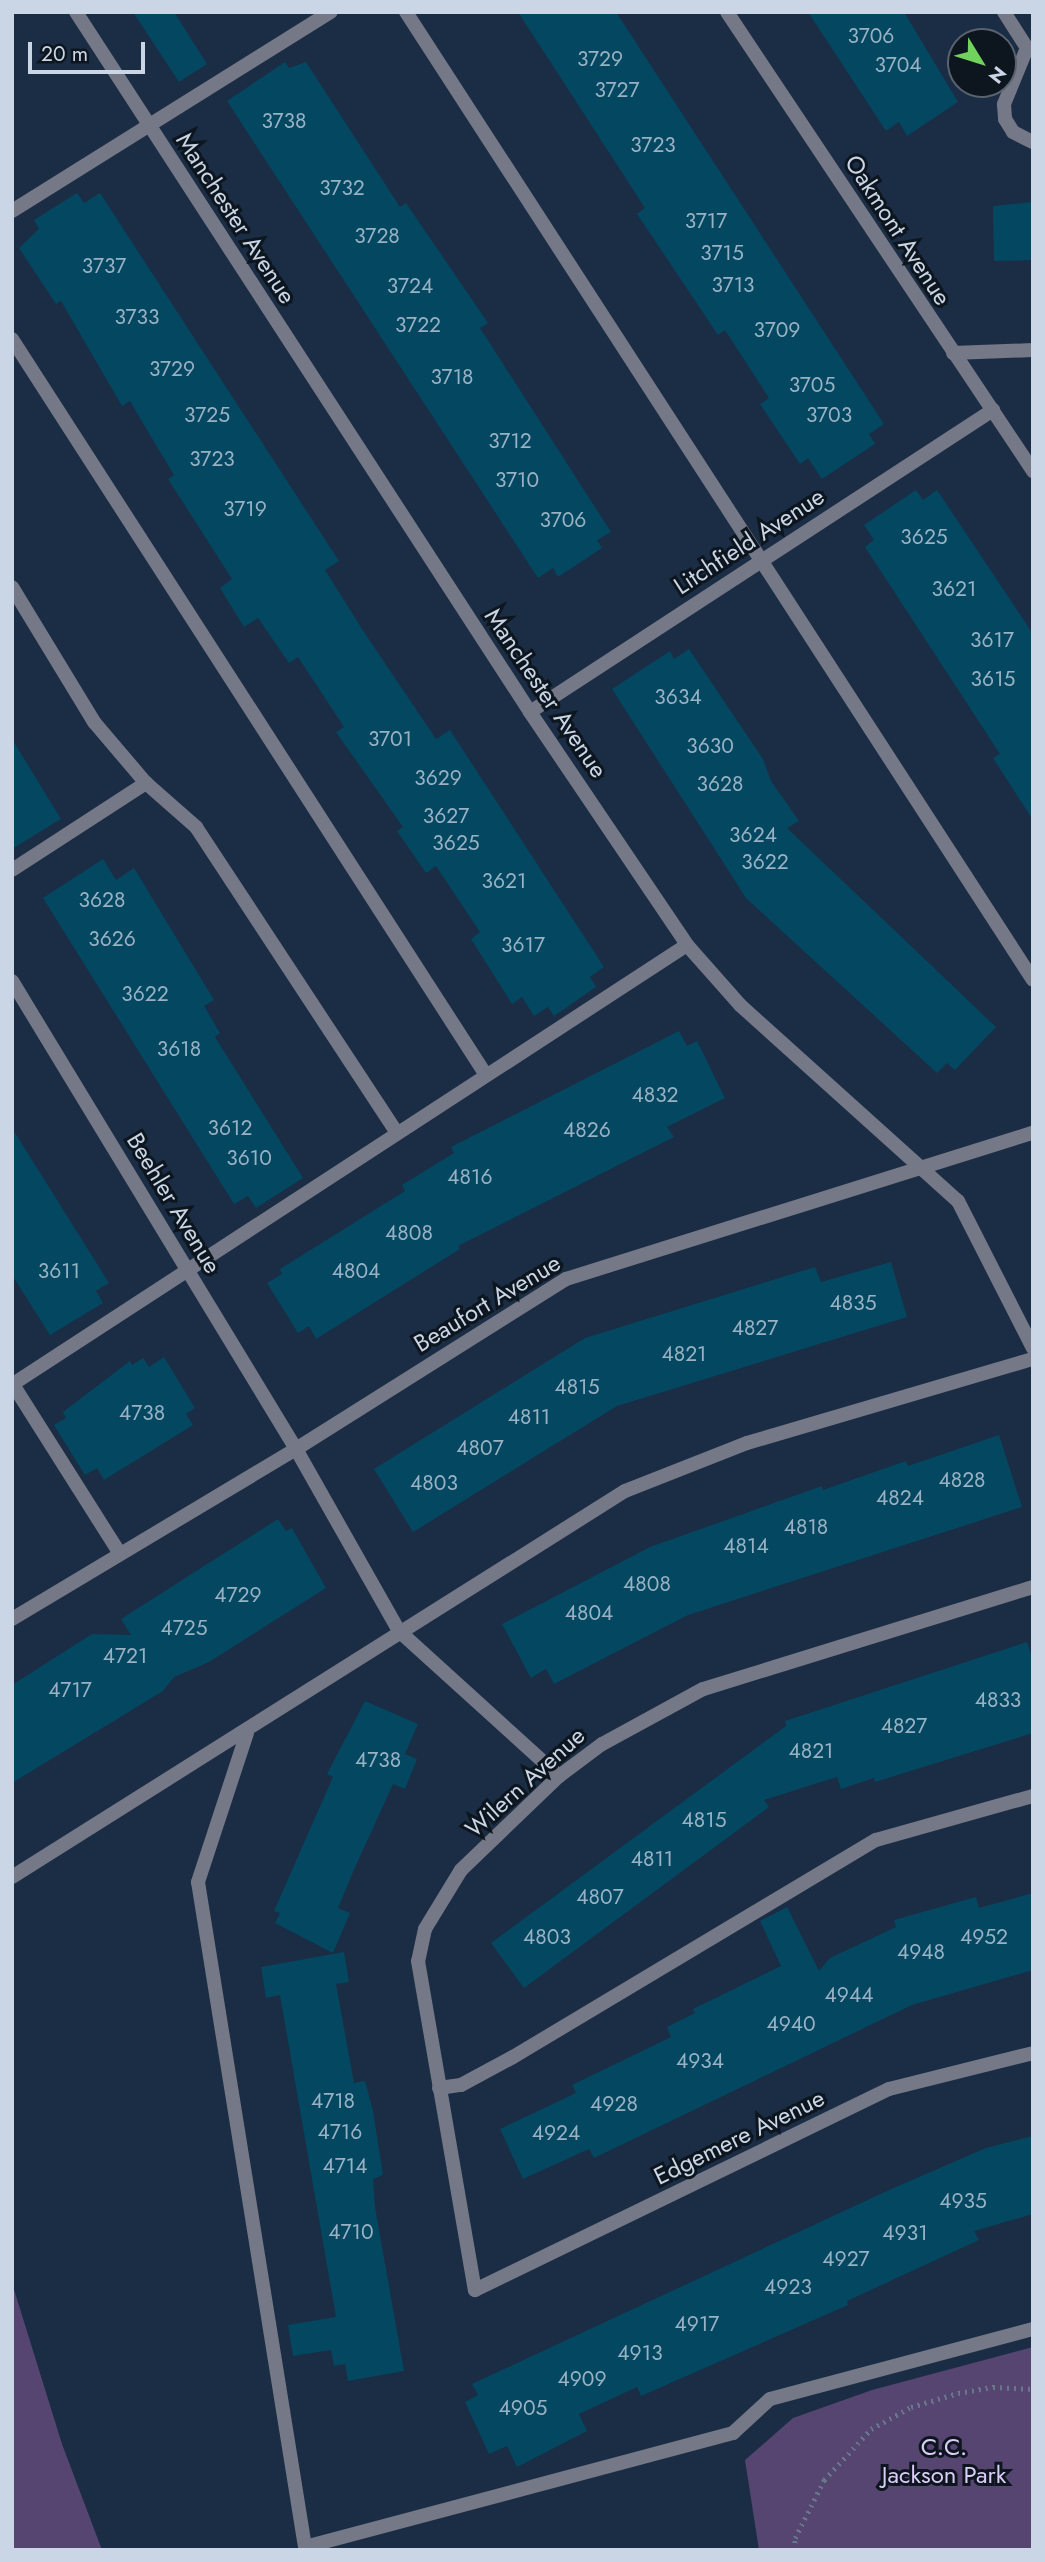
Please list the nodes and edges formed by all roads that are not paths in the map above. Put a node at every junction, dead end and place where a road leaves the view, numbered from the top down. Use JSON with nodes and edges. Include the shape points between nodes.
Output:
{"nodes":[{"id":1,"x":76,"y":12,"type":"edge"},
{"id":2,"x":331,"y":12,"type":"edge"},
{"id":3,"x":406,"y":12,"type":"edge"},
{"id":4,"x":727,"y":12,"type":"edge"},
{"id":5,"x":1004,"y":12,"type":"edge"},
{"id":6,"x":150,"y":128,"type":"junction"},
{"id":7,"x":1033,"y":142,"type":"edge"},
{"id":8,"x":12,"y":211,"type":"edge"},
{"id":9,"x":12,"y":340,"type":"edge"},
{"id":10,"x":1033,"y":350,"type":"edge"},
{"id":11,"x":953,"y":353,"type":"junction"},
{"id":12,"x":993,"y":410,"type":"junction"},
{"id":13,"x":1033,"y":471,"type":"edge"},
{"id":14,"x":758,"y":562,"type":"junction"},
{"id":15,"x":12,"y":587,"type":"edge"},
{"id":16,"x":530,"y":712,"type":"junction"},
{"id":17,"x":146,"y":783,"type":"junction"},
{"id":18,"x":12,"y":870,"type":"edge"},
{"id":19,"x":687,"y":945,"type":"junction"},
{"id":20,"x":1033,"y":980,"type":"edge"},
{"id":21,"x":12,"y":981,"type":"edge"},
{"id":22,"x":486,"y":1075,"type":"junction"},
{"id":23,"x":397,"y":1133,"type":"junction"},
{"id":24,"x":1033,"y":1133,"type":"edge"},
{"id":25,"x":926,"y":1169,"type":"junction"},
{"id":26,"x":188,"y":1268,"type":"junction"},
{"id":27,"x":1033,"y":1348,"type":"edge"},
{"id":28,"x":1033,"y":1359,"type":"edge"},
{"id":29,"x":13,"y":1383,"type":"edge"},
{"id":30,"x":296,"y":1449,"type":"junction"},
{"id":31,"x":119,"y":1552,"type":"junction"},
{"id":32,"x":1033,"y":1587,"type":"edge"},
{"id":33,"x":12,"y":1619,"type":"edge"},
{"id":34,"x":399,"y":1631,"type":"junction"},
{"id":35,"x":247,"y":1733,"type":"junction"},
{"id":36,"x":559,"y":1776,"type":"junction"},
{"id":37,"x":1033,"y":1796,"type":"edge"},
{"id":38,"x":12,"y":1877,"type":"edge"},
{"id":39,"x":1033,"y":2053,"type":"edge"},
{"id":40,"x":439,"y":2088,"type":"junction"},
{"id":41,"x":475,"y":2290,"type":"joint"},
{"id":42,"x":1033,"y":2329,"type":"edge"},
{"id":43,"x":305,"y":2548,"type":"edge"}],
"edges":[{"from":1,"to":6,"type":"street","name":"Manchester Avenue"},
{"from":2,"to":6,"type":"street"},
{"from":3,"to":14,"type":"street"},
{"from":4,"to":11,"type":"street","name":"Oakmont Avenue"},
{"from":5,"to":7,"type":"street","via":[[1027,48],[1004,104],[1006,120],[1013,132]]},
{"from":6,"to":8,"type":"street"},
{"from":6,"to":16,"type":"street","name":"Manchester Avenue"},
{"from":9,"to":22,"type":"street"},
{"from":10,"to":11,"type":"street"},
{"from":11,"to":12,"type":"street","name":"Oakmont Avenue"},
{"from":12,"to":13,"type":"street","name":"Oakmont Avenue"},
{"from":12,"to":14,"type":"street","name":"Litchfield Avenue"},
{"from":14,"to":16,"type":"street","name":"Litchfield Avenue"},
{"from":14,"to":20,"type":"street"},
{"from":15,"to":17,"type":"street","via":[[94,722]]},
{"from":16,"to":19,"type":"street","name":"Manchester Avenue"},
{"from":17,"to":18,"type":"street"},
{"from":17,"to":23,"type":"street","via":[[196,827]]},
{"from":19,"to":22,"type":"street"},
{"from":19,"to":25,"type":"street","name":"Manchester Avenue","via":[[740,1005]]},
{"from":21,"to":26,"type":"street","name":"Beehler Avenue"},
{"from":22,"to":23,"type":"street"},
{"from":23,"to":26,"type":"street"},
{"from":24,"to":25,"type":"street","name":"Beaufort Avenue"},
{"from":25,"to":27,"type":"street","name":"Manchester Avenue","via":[[958,1201]]},
{"from":25,"to":30,"type":"street","name":"Beaufort Avenue","via":[[566,1279]]},
{"from":26,"to":29,"type":"street"},
{"from":26,"to":30,"type":"street","name":"Beehler Avenue"},
{"from":28,"to":34,"type":"street","via":[[747,1443],[625,1491]]},
{"from":29,"to":31,"type":"street"},
{"from":30,"to":31,"type":"street","name":"Beaufort Avenue"},
{"from":30,"to":34,"type":"street","name":"Beehler Avenue"},
{"from":31,"to":33,"type":"street","name":"Beaufort Avenue"},
{"from":32,"to":36,"type":"street","name":"Wilern Avenue","via":[[703,1689],[655,1712]]},
{"from":34,"to":35,"type":"street"},
{"from":34,"to":36,"type":"street","name":"Beehler Avenue"},
{"from":35,"to":38,"type":"street"},
{"from":35,"to":43,"type":"street","via":[[198,1882]]},
{"from":36,"to":40,"type":"street","name":"Wilern Avenue","via":[[461,1870],[425,1929],[418,1961],[419,1987]]},
{"from":37,"to":40,"type":"street","via":[[876,1840],[513,2057],[461,2085]]},
{"from":39,"to":41,"type":"street","name":"Edgemere Avenue","via":[[889,2090]]},
{"from":40,"to":41,"type":"street","name":"Wilern Avenue"},
{"from":42,"to":43,"type":"street","via":[[770,2399],[733,2433]]}]}
